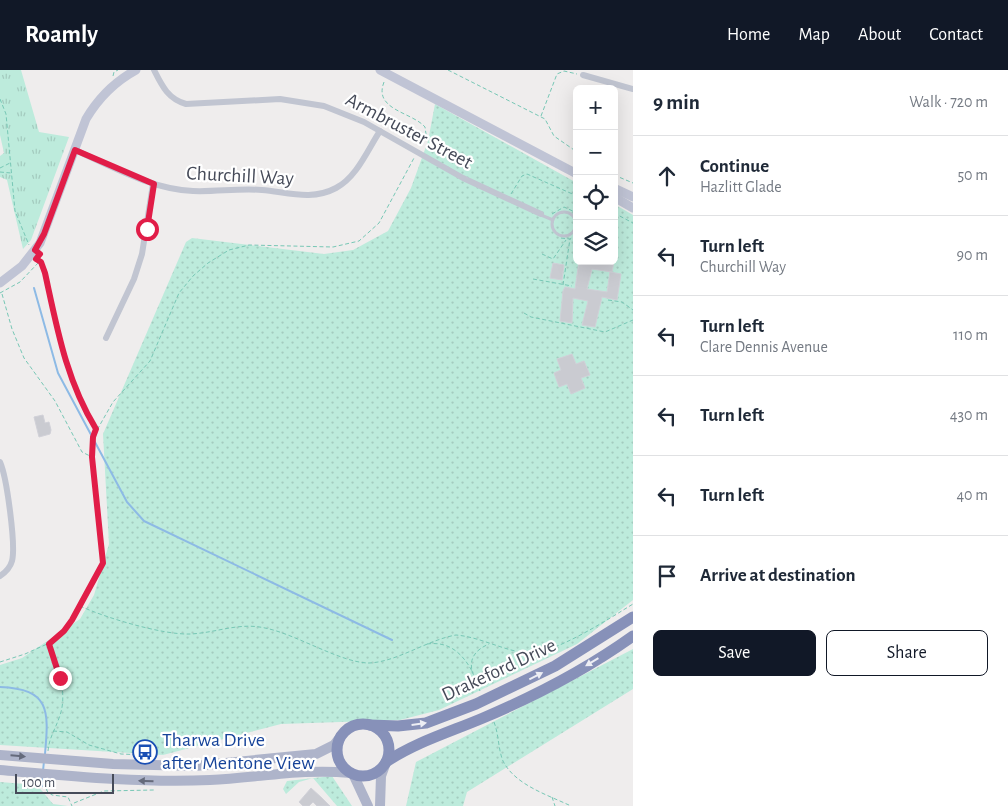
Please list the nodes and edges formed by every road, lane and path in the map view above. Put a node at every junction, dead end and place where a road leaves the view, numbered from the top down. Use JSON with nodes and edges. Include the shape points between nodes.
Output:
{"nodes":[{"id":1,"x":136,"y":70,"type":"edge"},
{"id":2,"x":154,"y":70,"type":"edge"},
{"id":3,"x":448,"y":70,"type":"edge"},
{"id":4,"x":560,"y":71,"type":"edge"},
{"id":5,"x":122,"y":73,"type":"edge"},
{"id":6,"x":386,"y":74,"type":"edge"},
{"id":7,"x":583,"y":75,"type":"joint"},
{"id":8,"x":633,"y":89,"type":"edge"},
{"id":9,"x":0,"y":99,"type":"edge"},
{"id":10,"x":541,"y":116,"type":"junction"},
{"id":11,"x":380,"y":130,"type":"junction"},
{"id":12,"x":573,"y":149,"type":"edge"},
{"id":13,"x":75,"y":150,"type":"junction"},
{"id":14,"x":418,"y":150,"type":"junction"},
{"id":15,"x":11,"y":163,"type":"junction"},
{"id":16,"x":0,"y":168,"type":"edge"},
{"id":17,"x":573,"y":171,"type":"edge"},
{"id":18,"x":0,"y":172,"type":"edge"},
{"id":19,"x":12,"y":173,"type":"junction"},
{"id":20,"x":616,"y":175,"type":"edge"},
{"id":21,"x":633,"y":183,"type":"edge"},
{"id":22,"x":154,"y":184,"type":"junction"},
{"id":23,"x":618,"y":190,"type":"edge"},
{"id":24,"x":573,"y":194,"type":"edge"},
{"id":25,"x":510,"y":195,"type":"dead end"},
{"id":26,"x":633,"y":197,"type":"edge"},
{"id":27,"x":618,"y":199,"type":"edge"},
{"id":28,"x":633,"y":208,"type":"edge"},
{"id":29,"x":573,"y":211,"type":"edge"},
{"id":30,"x":544,"y":214,"type":"junction"},
{"id":31,"x":618,"y":215,"type":"edge"},
{"id":32,"x":554,"y":220,"type":"junction"},
{"id":33,"x":575,"y":220,"type":"edge"},
{"id":34,"x":633,"y":223,"type":"edge"},
{"id":35,"x":573,"y":233,"type":"edge"},
{"id":36,"x":573,"y":236,"type":"edge"},
{"id":37,"x":561,"y":238,"type":"dead end"},
{"id":38,"x":566,"y":240,"type":"junction"},
{"id":39,"x":570,"y":240,"type":"junction"},
{"id":40,"x":35,"y":250,"type":"junction"},
{"id":41,"x":542,"y":254,"type":"dead end"},
{"id":42,"x":39,"y":262,"type":"junction"},
{"id":43,"x":533,"y":279,"type":"dead end"},
{"id":44,"x":0,"y":283,"type":"edge"},
{"id":45,"x":563,"y":285,"type":"junction"},
{"id":46,"x":572,"y":286,"type":"dead end"},
{"id":47,"x":1,"y":293,"type":"edge"},
{"id":48,"x":608,"y":300,"type":"dead end"},
{"id":49,"x":633,"y":310,"type":"edge"},
{"id":50,"x":524,"y":313,"type":"dead end"},
{"id":51,"x":633,"y":320,"type":"edge"},
{"id":52,"x":106,"y":338,"type":"dead end"},
{"id":53,"x":96,"y":429,"type":"junction"},
{"id":54,"x":92,"y":457,"type":"junction"},
{"id":55,"x":0,"y":462,"type":"edge"},
{"id":56,"x":0,"y":576,"type":"edge"},
{"id":57,"x":633,"y":604,"type":"edge"},
{"id":58,"x":80,"y":606,"type":"junction"},
{"id":59,"x":633,"y":617,"type":"edge"},
{"id":60,"x":633,"y":636,"type":"edge"},
{"id":61,"x":491,"y":643,"type":"junction"},
{"id":62,"x":49,"y":644,"type":"junction"},
{"id":63,"x":424,"y":645,"type":"junction"},
{"id":64,"x":0,"y":662,"type":"edge"},
{"id":65,"x":472,"y":671,"type":"junction"},
{"id":66,"x":484,"y":699,"type":"junction"},
{"id":67,"x":491,"y":717,"type":"junction"},
{"id":68,"x":370,"y":725,"type":"junction"},
{"id":69,"x":342,"y":736,"type":"junction"},
{"id":70,"x":0,"y":755,"type":"edge"},
{"id":71,"x":145,"y":756,"type":"dead end"},
{"id":72,"x":385,"y":764,"type":"junction"},
{"id":73,"x":0,"y":770,"type":"edge"},
{"id":74,"x":352,"y":773,"type":"junction"},
{"id":75,"x":154,"y":790,"type":"dead end"},
{"id":76,"x":552,"y":797,"type":"junction"},
{"id":77,"x":72,"y":806,"type":"edge"},
{"id":78,"x":368,"y":806,"type":"edge"},
{"id":79,"x":380,"y":806,"type":"edge"},
{"id":80,"x":555,"y":806,"type":"edge"},
{"id":81,"x":571,"y":806,"type":"edge"}],
"edges":[{"from":1,"to":5,"type":"street"},
{"from":2,"to":11,"type":"street","name":"Armbruster Street","via":[[172,99],[186,104],[257,99],[303,101],[345,113]]},
{"from":3,"to":10,"type":"path"},
{"from":4,"to":7,"type":"path"},
{"from":4,"to":10,"type":"path","via":[[553,81]]},
{"from":5,"to":13,"type":"street","via":[[94,105]]},
{"from":6,"to":14,"type":"path","via":[[382,92],[388,104],[425,127],[426,134]]},
{"from":6,"to":17,"type":"street"},
{"from":7,"to":8,"type":"street"},
{"from":9,"to":15,"type":"path","via":[[6,114]]},
{"from":10,"to":12,"type":"path","via":[[554,136]]},
{"from":11,"to":14,"type":"street","name":"Armbruster Street"},
{"from":11,"to":22,"type":"street","name":"Churchill Way","via":[[349,178],[323,193],[305,195],[256,189],[194,191]]},
{"from":13,"to":22,"type":"street","name":"Churchill Way"},
{"from":13,"to":40,"type":"street"},
{"from":14,"to":30,"type":"street","name":"Armbruster Street","via":[[463,178]]},
{"from":14,"to":53,"type":"path","via":[[379,223],[359,241],[333,246],[249,245],[229,250],[208,263],[179,293],[150,361],[113,402]]},
{"from":15,"to":16,"type":"path"},
{"from":15,"to":19,"type":"path"},
{"from":18,"to":19,"type":"path"},
{"from":19,"to":40,"type":"path","via":[[15,211]]},
{"from":20,"to":21,"type":"path"},
{"from":22,"to":52,"type":"street","via":[[142,254],[131,288]]},
{"from":23,"to":26,"type":"street"},
{"from":24,"to":25,"type":"path","via":[[527,174],[522,176]]},
{"from":27,"to":28,"type":"street"},
{"from":29,"to":30,"type":"path","via":[[564,208],[555,214]]},
{"from":30,"to":32,"type":"lane"},
{"from":31,"to":34,"type":"path"},
{"from":32,"to":33,"type":"lane","via":[[560,214],[568,213]]},
{"from":32,"to":35,"type":"lane","via":[[554,230],[560,235]]},
{"from":36,"to":39,"type":"path"},
{"from":37,"to":38,"type":"path"},
{"from":38,"to":39,"type":"path"},
{"from":38,"to":41,"type":"path","via":[[553,259]]},
{"from":39,"to":45,"type":"path"},
{"from":40,"to":42,"type":"path","via":[[40,254],[36,259]]},
{"from":40,"to":44,"type":"street","via":[[22,266]]},
{"from":42,"to":47,"type":"path","via":[[20,282]]},
{"from":42,"to":53,"type":"path","via":[[45,273],[70,378]]},
{"from":43,"to":45,"type":"path"},
{"from":45,"to":46,"type":"path"},
{"from":47,"to":54,"type":"path","via":[[24,358],[55,400],[82,452]]},
{"from":48,"to":49,"type":"path","via":[[622,302]]},
{"from":50,"to":51,"type":"path","via":[[605,332]]},
{"from":53,"to":54,"type":"path"},
{"from":54,"to":58,"type":"path","via":[[103,563]]},
{"from":55,"to":56,"type":"street","via":[[8,495],[13,556],[10,566]]},
{"from":57,"to":61,"type":"path","via":[[586,632],[546,650],[527,653]]},
{"from":58,"to":62,"type":"path","via":[[64,631]]},
{"from":58,"to":63,"type":"path","via":[[177,634],[241,626],[264,627],[348,659],[365,662],[383,660]]},
{"from":66,"to":59,"type":"highway","name":"Drakeford Drive","one_way":true,"via":[[555,666]]},
{"from":60,"to":67,"type":"highway","name":"Drakeford Drive","one_way":true,"via":[[567,677]]},
{"from":61,"to":63,"type":"path","via":[[456,636]]},
{"from":61,"to":65,"type":"path","via":[[475,653]]},
{"from":62,"to":64,"type":"path"},
{"from":62,"to":71,"type":"path","via":[[63,692],[60,717],[53,730],[67,732],[89,745],[121,754]]},
{"from":63,"to":65,"type":"path","via":[[452,647],[463,656]]},
{"from":65,"to":66,"type":"path"},
{"from":68,"to":66,"type":"highway","name":"Drakeford Drive","one_way":true,"via":[[426,723]]},
{"from":67,"to":72,"type":"highway","name":"Drakeford Drive","via":[[421,742]]},
{"from":67,"to":76,"type":"path","via":[[500,740],[501,754],[509,769],[522,781]]},
{"from":68,"to":69,"type":"highway","via":[[354,726]]},
{"from":68,"to":72,"type":"highway","via":[[383,733],[387,740],[389,755]]},
{"from":70,"to":69,"type":"main road","one_way":true,"via":[[145,766],[236,763],[316,754],[334,745]]},
{"from":69,"to":74,"type":"highway","via":[[337,752],[344,768]]},
{"from":72,"to":74,"type":"highway","via":[[370,775]]},
{"from":72,"to":79,"type":"main road","via":[[381,776]]},
{"from":74,"to":73,"type":"main road","one_way":true,"via":[[304,770],[255,777],[168,781]]},
{"from":74,"to":78,"type":"main road"},
{"from":75,"to":77,"type":"path","via":[[104,791]]},
{"from":76,"to":80,"type":"path"},
{"from":76,"to":81,"type":"path"}]}
